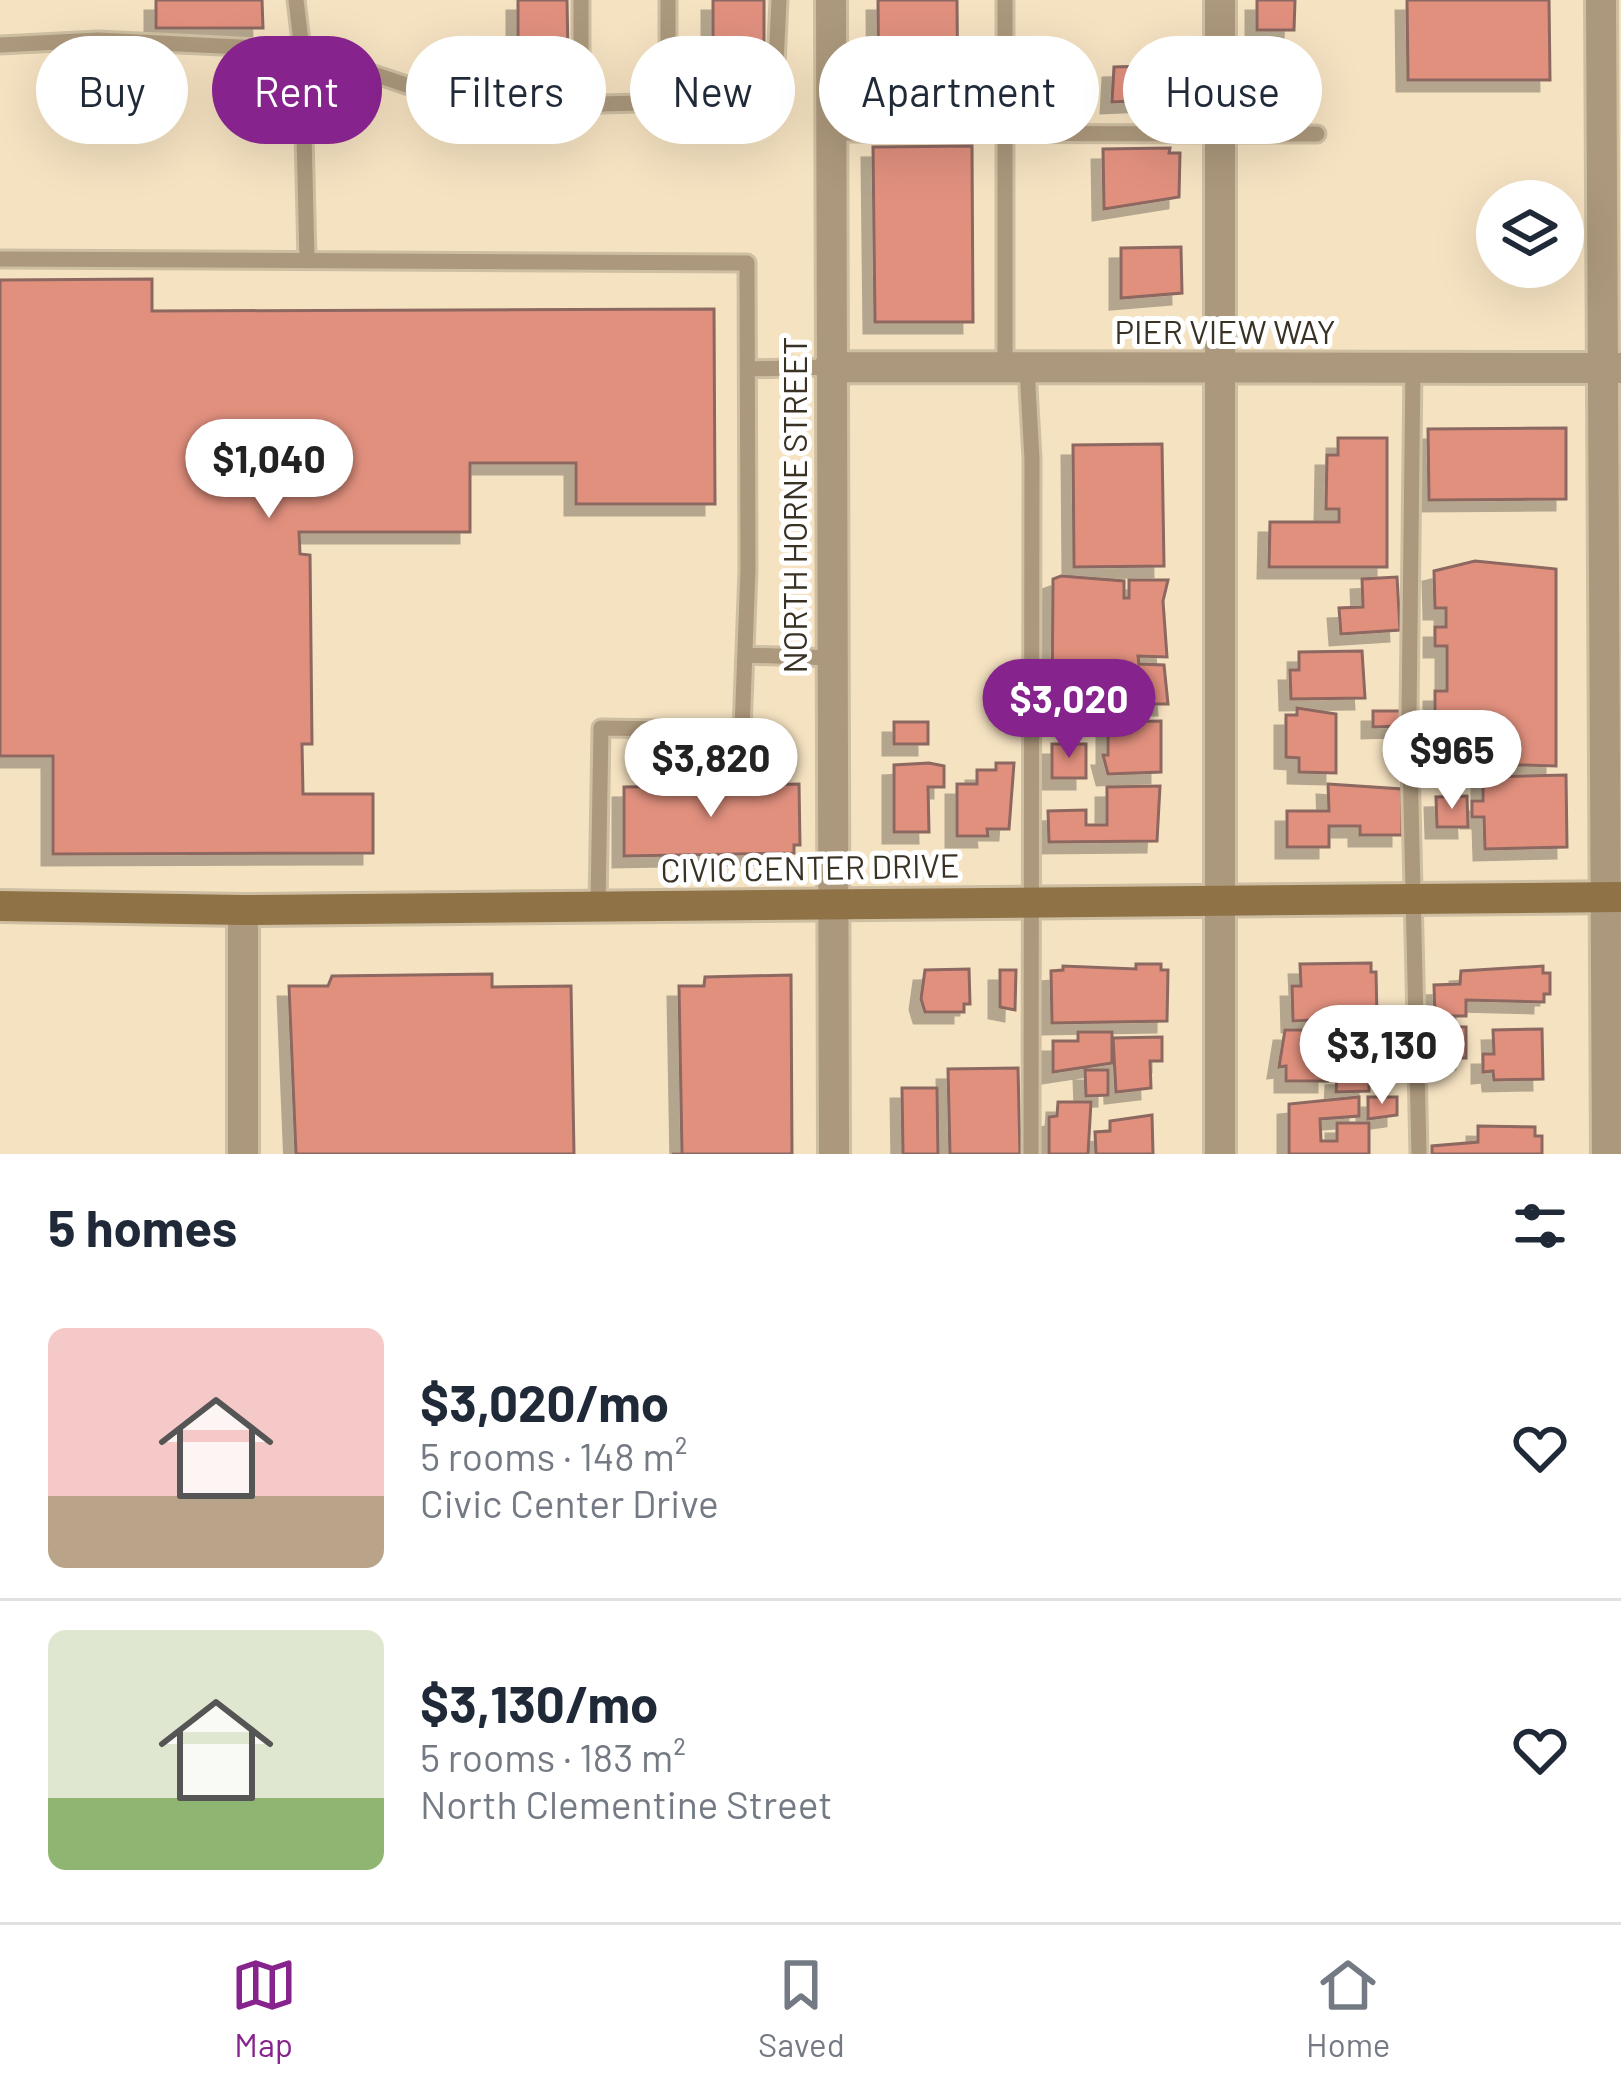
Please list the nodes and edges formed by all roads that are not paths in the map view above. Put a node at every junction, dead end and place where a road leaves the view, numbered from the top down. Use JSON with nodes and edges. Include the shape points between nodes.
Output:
{"nodes":[{"id":1,"x":296,"y":0,"type":"edge"},
{"id":2,"x":581,"y":0,"type":"edge"},
{"id":3,"x":668,"y":0,"type":"edge"},
{"id":4,"x":779,"y":0,"type":"edge"},
{"id":5,"x":831,"y":0,"type":"edge"},
{"id":6,"x":1005,"y":0,"type":"edge"},
{"id":7,"x":1220,"y":0,"type":"edge"},
{"id":8,"x":1601,"y":0,"type":"edge"},
{"id":9,"x":300,"y":36,"type":"edge"},
{"id":10,"x":581,"y":36,"type":"edge"},
{"id":11,"x":668,"y":36,"type":"edge"},
{"id":12,"x":777,"y":36,"type":"edge"},
{"id":13,"x":831,"y":36,"type":"edge"},
{"id":14,"x":1006,"y":36,"type":"edge"},
{"id":15,"x":1220,"y":36,"type":"edge"},
{"id":16,"x":0,"y":45,"type":"edge"},
{"id":17,"x":212,"y":46,"type":"edge"},
{"id":18,"x":382,"y":77,"type":"edge"},
{"id":19,"x":630,"y":101,"type":"edge"},
{"id":20,"x":304,"y":144,"type":"edge"},
{"id":21,"x":830,"y":144,"type":"edge"},
{"id":22,"x":1007,"y":144,"type":"edge"},
{"id":23,"x":1219,"y":144,"type":"edge"},
{"id":24,"x":1612,"y":211,"type":"edge"},
{"id":25,"x":0,"y":259,"type":"edge"},
{"id":26,"x":307,"y":260,"type":"junction"},
{"id":27,"x":829,"y":367,"type":"junction"},
{"id":28,"x":1016,"y":367,"type":"junction"},
{"id":29,"x":1218,"y":367,"type":"junction"},
{"id":30,"x":1413,"y":367,"type":"junction"},
{"id":31,"x":1614,"y":368,"type":"edge"},
{"id":32,"x":748,"y":369,"type":"junction"},
{"id":33,"x":745,"y":655,"type":"junction"},
{"id":34,"x":831,"y":658,"type":"junction"},
{"id":35,"x":1613,"y":897,"type":"edge"},
{"id":36,"x":1032,"y":900,"type":"junction"},
{"id":37,"x":1219,"y":900,"type":"junction"},
{"id":38,"x":1417,"y":900,"type":"junction"},
{"id":39,"x":832,"y":902,"type":"junction"},
{"id":40,"x":0,"y":906,"type":"edge"},
{"id":41,"x":598,"y":906,"type":"junction"},
{"id":42,"x":243,"y":910,"type":"junction"},
{"id":43,"x":244,"y":1154,"type":"edge"},
{"id":44,"x":834,"y":1154,"type":"edge"},
{"id":45,"x":1031,"y":1154,"type":"edge"},
{"id":46,"x":1220,"y":1154,"type":"edge"},
{"id":47,"x":1418,"y":1154,"type":"edge"},
{"id":48,"x":1607,"y":1154,"type":"edge"}],
"edges":[{"from":1,"to":9,"type":"lane"},
{"from":2,"to":10,"type":"lane"},
{"from":3,"to":11,"type":"lane"},
{"from":4,"to":12,"type":"lane"},
{"from":5,"to":13,"type":"street","name":"NORTH HORNE STREET"},
{"from":6,"to":14,"type":"lane"},
{"from":7,"to":15,"type":"street"},
{"from":8,"to":24,"type":"street"},
{"from":16,"to":17,"type":"lane"},
{"from":18,"to":19,"type":"lane","via":[[460,103]]},
{"from":20,"to":26,"type":"lane"},
{"from":21,"to":27,"type":"street","name":"NORTH HORNE STREET"},
{"from":22,"to":28,"type":"lane"},
{"from":23,"to":29,"type":"street"},
{"from":24,"to":31,"type":"street"},
{"from":25,"to":26,"type":"lane"},
{"from":26,"to":32,"type":"lane","via":[[747,263]]},
{"from":27,"to":28,"type":"street","name":"PIER VIEW WAY"},
{"from":27,"to":32,"type":"lane"},
{"from":27,"to":34,"type":"street","name":"NORTH HORNE STREET"},
{"from":28,"to":29,"type":"street","name":"PIER VIEW WAY"},
{"from":28,"to":36,"type":"lane","via":[[1032,459]]},
{"from":29,"to":30,"type":"street","name":"PIER VIEW WAY"},
{"from":29,"to":37,"type":"street"},
{"from":30,"to":31,"type":"street","name":"PIER VIEW WAY"},
{"from":30,"to":38,"type":"lane","via":[[1409,715]]},
{"from":31,"to":35,"type":"street"},
{"from":32,"to":33,"type":"lane"},
{"from":33,"to":34,"type":"lane"},
{"from":33,"to":41,"type":"lane","via":[[742,730],[601,728]]},
{"from":34,"to":39,"type":"street","name":"NORTH HORNE STREET"},
{"from":35,"to":38,"type":"main road","name":"CIVIC CENTER DRIVE"},
{"from":35,"to":48,"type":"street"},
{"from":36,"to":37,"type":"main road","name":"CIVIC CENTER DRIVE"},
{"from":36,"to":39,"type":"main road","name":"CIVIC CENTER DRIVE"},
{"from":36,"to":45,"type":"lane"},
{"from":37,"to":38,"type":"main road","name":"CIVIC CENTER DRIVE"},
{"from":37,"to":46,"type":"street"},
{"from":38,"to":47,"type":"lane"},
{"from":39,"to":41,"type":"main road","name":"CIVIC CENTER DRIVE"},
{"from":39,"to":44,"type":"street","name":"NORTH HORNE STREET"},
{"from":40,"to":42,"type":"main road","name":"CIVIC CENTER DRIVE"},
{"from":41,"to":42,"type":"main road","name":"CIVIC CENTER DRIVE"},
{"from":42,"to":43,"type":"street"}]}
